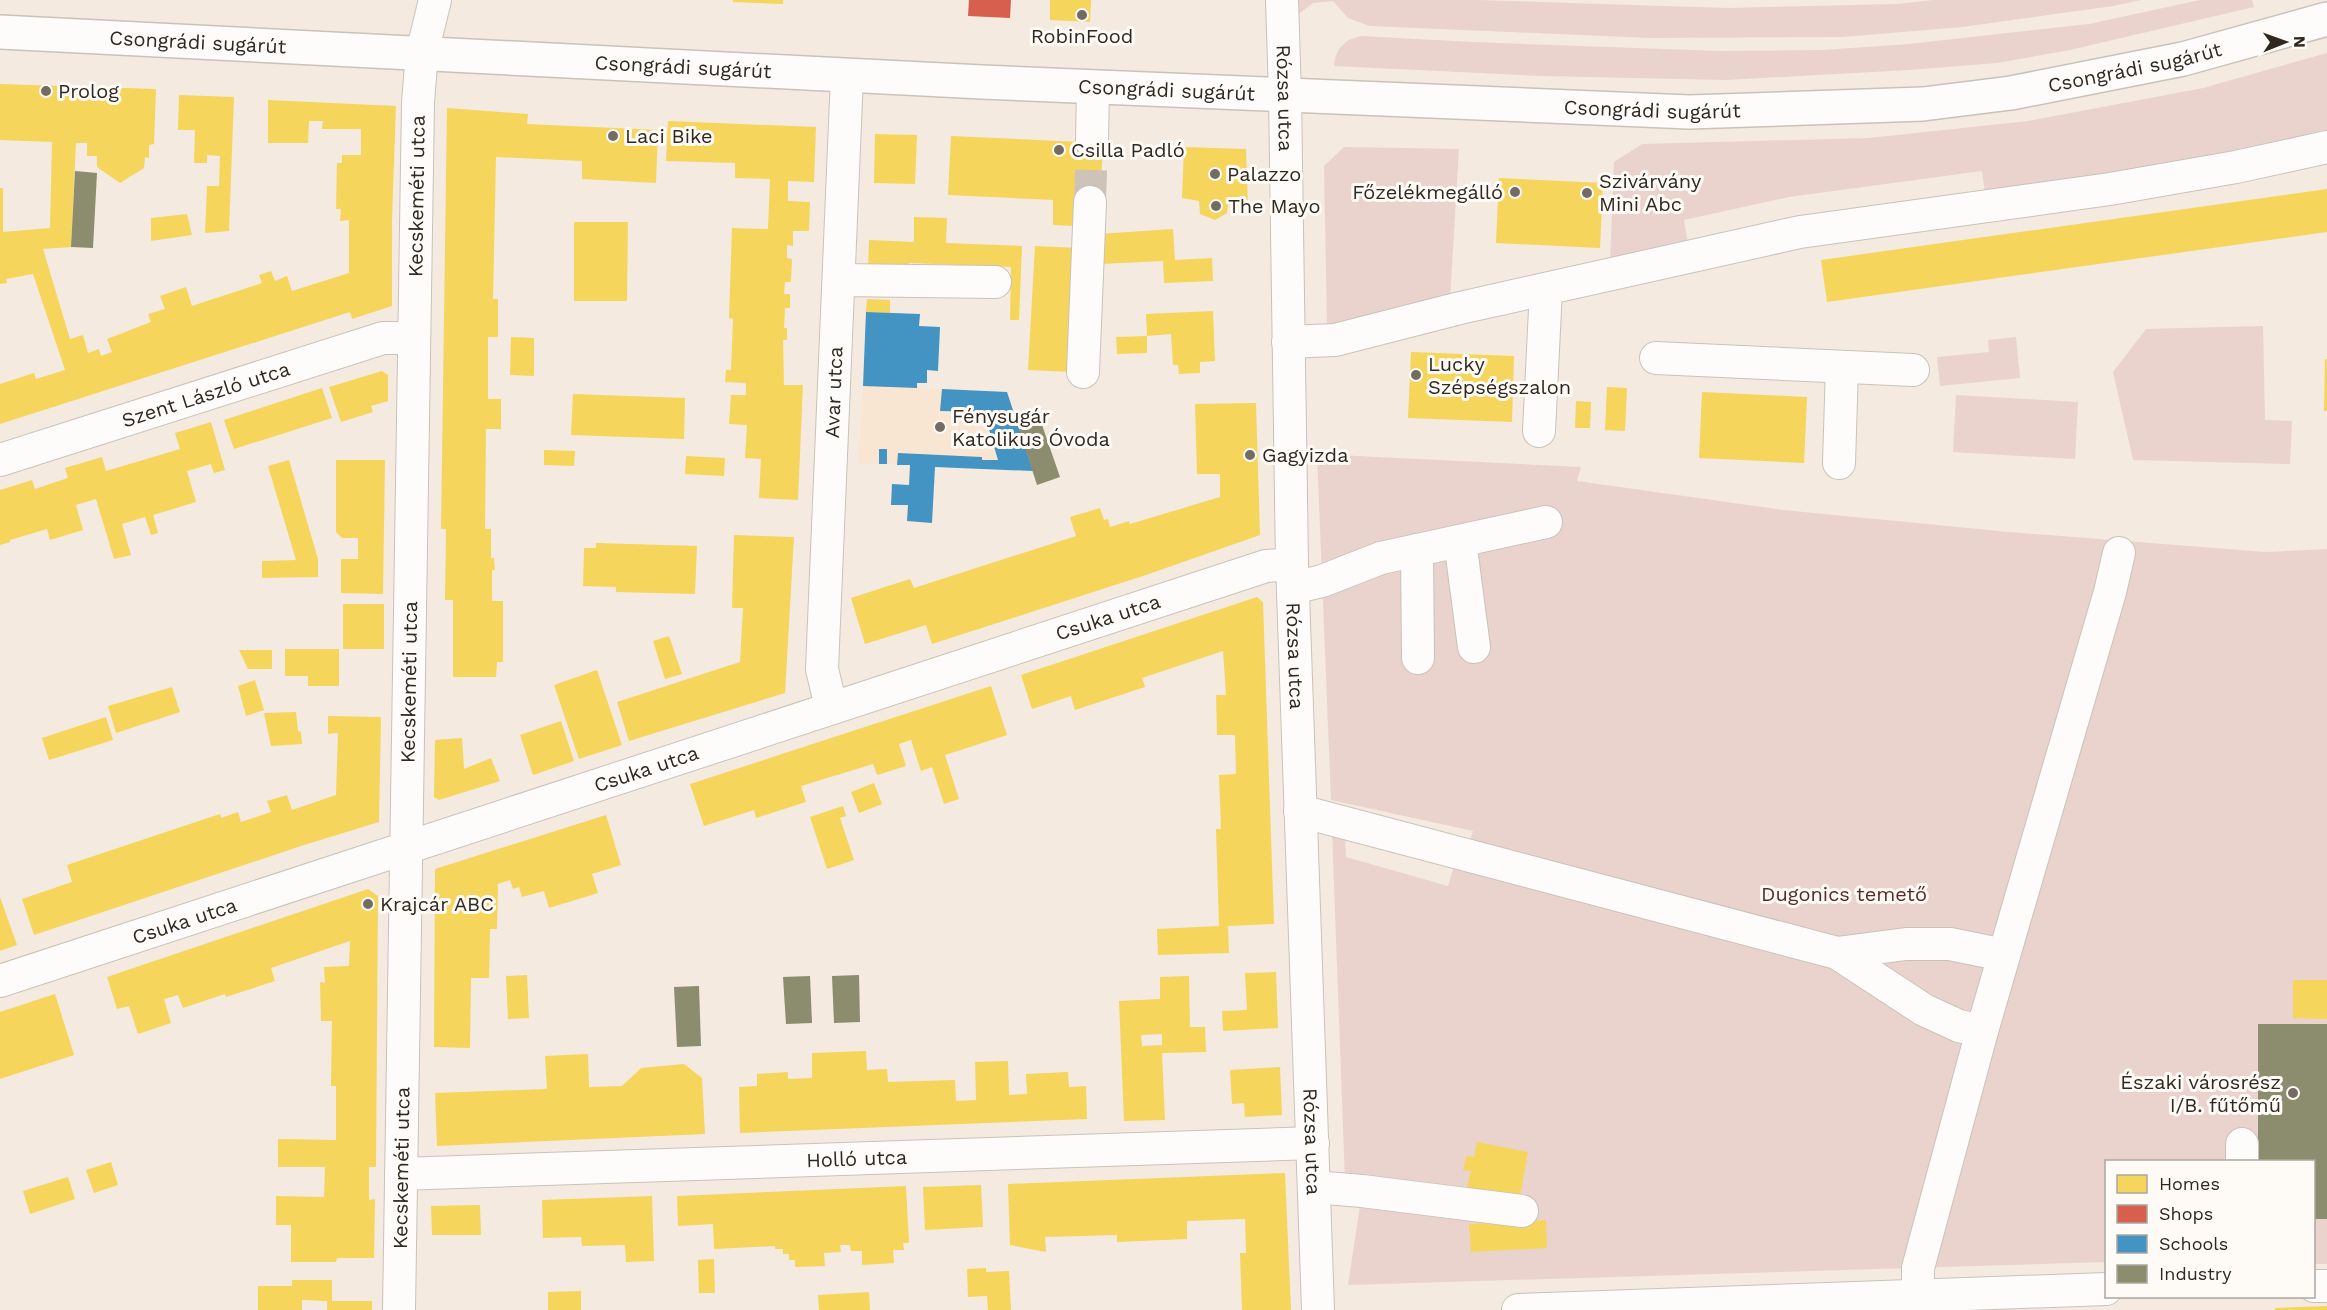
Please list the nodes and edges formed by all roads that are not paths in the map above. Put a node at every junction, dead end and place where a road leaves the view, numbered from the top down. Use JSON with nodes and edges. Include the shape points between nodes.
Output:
{"nodes":[{"id":1,"x":435,"y":0,"type":"edge"},
{"id":2,"x":1282,"y":0,"type":"edge"},
{"id":3,"x":2327,"y":20,"type":"edge"},
{"id":4,"x":0,"y":32,"type":"edge"},
{"id":5,"x":422,"y":53,"type":"junction"},
{"id":6,"x":847,"y":76,"type":"junction"},
{"id":7,"x":1093,"y":87,"type":"junction"},
{"id":8,"x":1285,"y":95,"type":"junction"},
{"id":9,"x":1092,"y":142,"type":"tunnel mouth"},
{"id":10,"x":2327,"y":147,"type":"edge"},
{"id":11,"x":1090,"y":202,"type":"tunnel mouth"},
{"id":12,"x":838,"y":280,"type":"junction"},
{"id":13,"x":995,"y":282,"type":"dead end"},
{"id":14,"x":1546,"y":289,"type":"junction"},
{"id":15,"x":414,"y":338,"type":"junction"},
{"id":16,"x":1288,"y":342,"type":"junction"},
{"id":17,"x":1656,"y":358,"type":"dead end"},
{"id":18,"x":1842,"y":367,"type":"junction"},
{"id":19,"x":1913,"y":370,"type":"dead end"},
{"id":20,"x":1083,"y":372,"type":"dead end"},
{"id":21,"x":1539,"y":431,"type":"dead end"},
{"id":22,"x":0,"y":460,"type":"edge"},
{"id":23,"x":1839,"y":463,"type":"dead end"},
{"id":24,"x":1546,"y":522,"type":"dead end"},
{"id":25,"x":1460,"y":541,"type":"junction"},
{"id":26,"x":1417,"y":550,"type":"junction"},
{"id":27,"x":2119,"y":553,"type":"dead end"},
{"id":28,"x":1292,"y":576,"type":"junction"},
{"id":29,"x":1474,"y":647,"type":"dead end"},
{"id":30,"x":1418,"y":658,"type":"dead end"},
{"id":31,"x":831,"y":706,"type":"junction"},
{"id":32,"x":1300,"y":811,"type":"junction"},
{"id":33,"x":405,"y":850,"type":"junction"},
{"id":34,"x":1837,"y":953,"type":"junction"},
{"id":35,"x":2004,"y":955,"type":"junction"},
{"id":36,"x":0,"y":981,"type":"edge"},
{"id":37,"x":1982,"y":1031,"type":"junction"},
{"id":38,"x":1313,"y":1143,"type":"junction"},
{"id":39,"x":401,"y":1174,"type":"junction"},
{"id":40,"x":1314,"y":1187,"type":"junction"},
{"id":41,"x":1522,"y":1211,"type":"dead end"},
{"id":42,"x":2105,"y":1289,"type":"edge"},
{"id":43,"x":1898,"y":1301,"type":"edge"},
{"id":44,"x":399,"y":1310,"type":"edge"},
{"id":45,"x":1318,"y":1310,"type":"edge"},
{"id":46,"x":1518,"y":1310,"type":"edge"}],
"edges":[{"from":1,"to":5,"type":"street","name":"Kecskeméti utca"},
{"from":2,"to":8,"type":"street","name":"Rózsa utca"},
{"from":3,"to":8,"type":"main road","name":"Csongrádi sugárút","via":[[2183,59],[2011,93],[1923,104],[1689,112]]},
{"from":4,"to":5,"type":"main road","name":"Csongrádi sugárút"},
{"from":5,"to":6,"type":"main road","name":"Csongrádi sugárút"},
{"from":5,"to":15,"type":"street","name":"Kecskeméti utca"},
{"from":6,"to":7,"type":"main road","name":"Csongrádi sugárút"},
{"from":6,"to":12,"type":"street","name":"Avar utca"},
{"from":7,"to":8,"type":"main road","name":"Csongrádi sugárút"},
{"from":7,"to":9,"type":"street"},
{"from":8,"to":16,"type":"street","name":"Rózsa utca"},
{"from":10,"to":14,"type":"street","via":[[2102,191],[1800,232]]},
{"from":11,"to":20,"type":"street"},
{"from":12,"to":13,"type":"street"},
{"from":12,"to":31,"type":"street","name":"Avar utca","via":[[822,669]]},
{"from":14,"to":16,"type":"street","via":[[1335,340]]},
{"from":14,"to":21,"type":"street"},
{"from":15,"to":22,"type":"street","name":"Szent László utca","via":[[383,338]]},
{"from":15,"to":33,"type":"street","name":"Kecskeméti utca"},
{"from":16,"to":28,"type":"street","name":"Rózsa utca"},
{"from":17,"to":18,"type":"street"},
{"from":18,"to":19,"type":"street"},
{"from":18,"to":23,"type":"street"},
{"from":24,"to":25,"type":"street","name":"Csuka utca"},
{"from":25,"to":26,"type":"street","name":"Csuka utca"},
{"from":25,"to":29,"type":"street"},
{"from":26,"to":28,"type":"street","name":"Csuka utca","via":[[1381,558],[1322,581]]},
{"from":26,"to":30,"type":"street"},
{"from":27,"to":35,"type":"street"},
{"from":28,"to":31,"type":"street","name":"Csuka utca","via":[[1266,566]]},
{"from":28,"to":32,"type":"street","name":"Rózsa utca"},
{"from":31,"to":33,"type":"street","name":"Csuka utca"},
{"from":32,"to":34,"type":"street"},
{"from":32,"to":38,"type":"street","name":"Rózsa utca"},
{"from":33,"to":36,"type":"street","name":"Csuka utca"},
{"from":33,"to":39,"type":"street","name":"Kecskeméti utca"},
{"from":34,"to":35,"type":"street","via":[[1906,944],[1950,944]]},
{"from":34,"to":37,"type":"street","via":[[1923,1010],[1959,1026]]},
{"from":35,"to":37,"type":"street"},
{"from":37,"to":43,"type":"street","via":[[1918,1268]]},
{"from":38,"to":39,"type":"street","name":"Holló utca"},
{"from":38,"to":40,"type":"street","name":"Rózsa utca"},
{"from":39,"to":44,"type":"street","name":"Kecskeméti utca"},
{"from":40,"to":41,"type":"street"},
{"from":40,"to":45,"type":"street","name":"Rózsa utca"},
{"from":42,"to":43,"type":"street"},
{"from":43,"to":46,"type":"street"}]}
